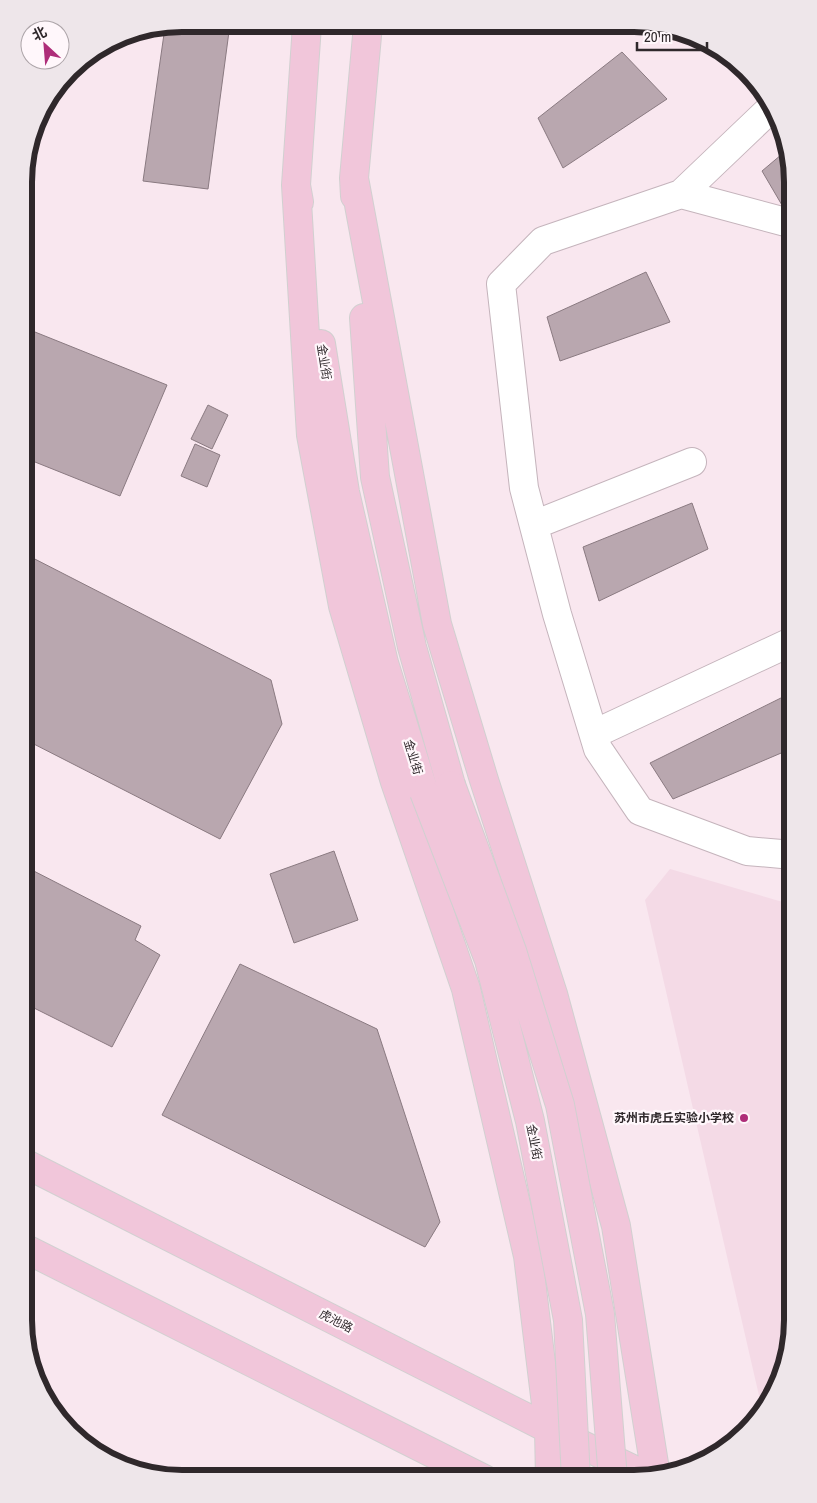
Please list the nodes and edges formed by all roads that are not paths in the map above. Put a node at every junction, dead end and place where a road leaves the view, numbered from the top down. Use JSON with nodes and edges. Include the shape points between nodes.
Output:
{"nodes":[{"id":1,"x":306,"y":33,"type":"edge"},
{"id":2,"x":367,"y":33,"type":"edge"},
{"id":3,"x":767,"y":112,"type":"edge"},
{"id":4,"x":354,"y":178,"type":"junction"},
{"id":5,"x":296,"y":185,"type":"junction"},
{"id":6,"x":681,"y":194,"type":"junction"},
{"id":7,"x":784,"y":222,"type":"edge"},
{"id":8,"x":692,"y":462,"type":"dead end"},
{"id":9,"x":534,"y":525,"type":"junction"},
{"id":10,"x":784,"y":645,"type":"edge"},
{"id":11,"x":594,"y":734,"type":"junction"},
{"id":12,"x":784,"y":854,"type":"edge"},
{"id":13,"x":32,"y":1167,"type":"edge"},
{"id":14,"x":32,"y":1252,"type":"edge"},
{"id":15,"x":549,"y":1429,"type":"junction"},
{"id":16,"x":655,"y":1469,"type":"edge"},
{"id":17,"x":466,"y":1470,"type":"edge"},
{"id":18,"x":550,"y":1470,"type":"edge"},
{"id":19,"x":576,"y":1470,"type":"edge"},
{"id":20,"x":612,"y":1470,"type":"edge"},
{"id":21,"x":634,"y":1470,"type":"edge"}],
"edges":[{"from":1,"to":5,"type":"main road","name":"金业街"},
{"from":2,"to":4,"type":"main road"},
{"from":3,"to":6,"type":"street"},
{"from":4,"to":16,"type":"main road","via":[[437,624],[553,994],[616,1226]]},
{"from":4,"to":20,"type":"main road","bridge":true,"via":[[375,477],[412,647],[450,785],[512,951],[560,1105],[600,1314]]},
{"from":5,"to":15,"type":"main road","via":[[311,435],[343,606],[395,782],[466,989],[528,1256]]},
{"from":5,"to":19,"type":"main road","name":"金业街","bridge":true,"via":[[345,492],[384,663],[424,792],[489,960],[530,1121],[568,1320]]},
{"from":6,"to":7,"type":"street"},
{"from":6,"to":9,"type":"street","via":[[543,242],[502,284],[524,488]]},
{"from":8,"to":9,"type":"street"},
{"from":9,"to":11,"type":"street"},
{"from":10,"to":11,"type":"street"},
{"from":11,"to":12,"type":"street","via":[[598,749],[640,811],[747,851]]},
{"from":13,"to":15,"type":"main road","name":"虎池路"},
{"from":14,"to":17,"type":"main road"},
{"from":15,"to":18,"type":"main road"},
{"from":15,"to":21,"type":"main road","name":"虎池路"}]}
